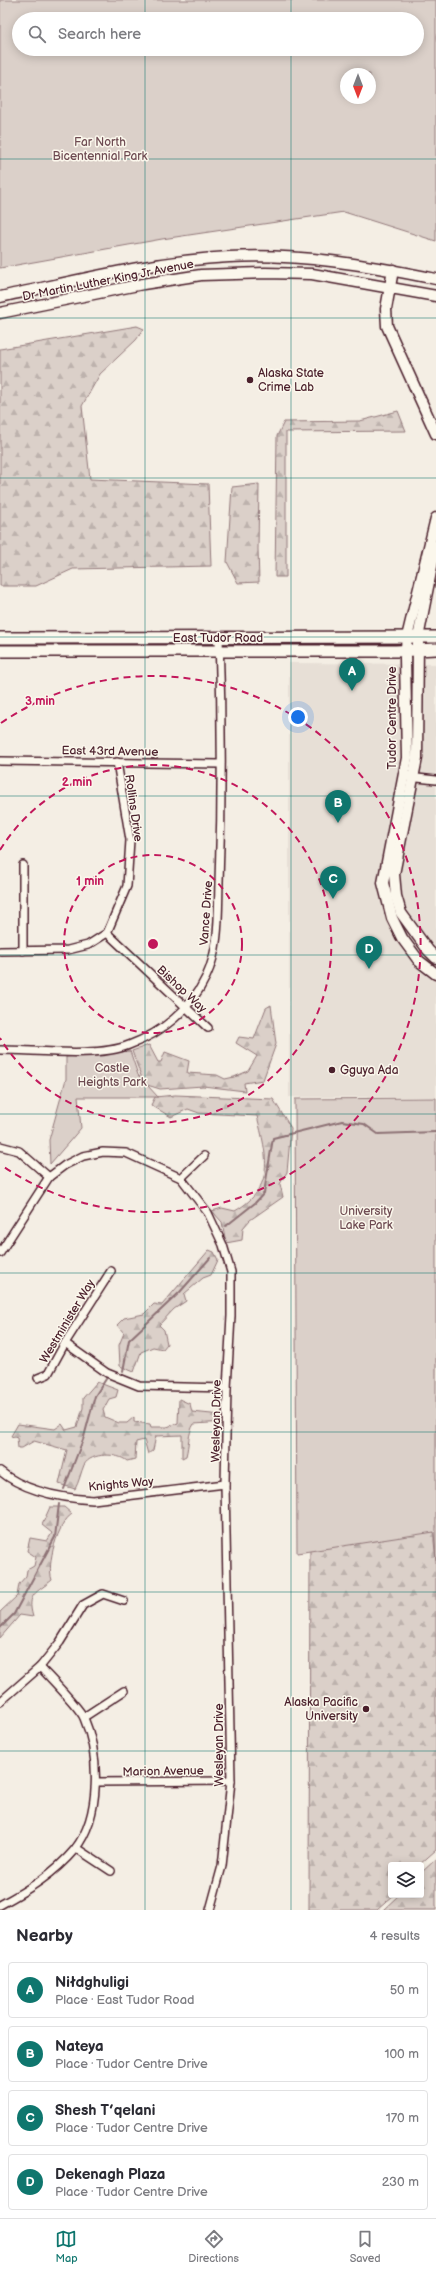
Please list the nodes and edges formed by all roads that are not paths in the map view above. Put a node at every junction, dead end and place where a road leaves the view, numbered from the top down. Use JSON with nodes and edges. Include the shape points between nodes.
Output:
{"nodes":[{"id":1,"x":291,"y":257,"type":"junction"},
{"id":2,"x":393,"y":270,"type":"junction"},
{"id":3,"x":215,"y":275,"type":"junction"},
{"id":4,"x":436,"y":279,"type":"edge"},
{"id":5,"x":390,"y":287,"type":"junction"},
{"id":6,"x":436,"y":296,"type":"edge"},
{"id":7,"x":0,"y":297,"type":"edge"},
{"id":8,"x":0,"y":313,"type":"edge"},
{"id":9,"x":436,"y":434,"type":"edge"},
{"id":10,"x":436,"y":518,"type":"edge"},
{"id":11,"x":436,"y":546,"type":"edge"},
{"id":12,"x":412,"y":637,"type":"junction"},
{"id":13,"x":436,"y":637,"type":"edge"},
{"id":14,"x":0,"y":638,"type":"edge"},
{"id":15,"x":219,"y":638,"type":"junction"},
{"id":16,"x":436,"y":649,"type":"edge"},
{"id":17,"x":418,"y":650,"type":"junction"},
{"id":18,"x":0,"y":651,"type":"edge"},
{"id":19,"x":219,"y":651,"type":"junction"},
{"id":20,"x":406,"y":651,"type":"junction"},
{"id":21,"x":0,"y":761,"type":"edge"},
{"id":22,"x":117,"y":762,"type":"junction"},
{"id":23,"x":220,"y":764,"type":"junction"},
{"id":24,"x":409,"y":777,"type":"junction"},
{"id":25,"x":436,"y":780,"type":"edge"},
{"id":26,"x":23,"y":865,"type":"dead end"},
{"id":27,"x":107,"y":933,"type":"junction"},
{"id":28,"x":0,"y":951,"type":"edge"},
{"id":29,"x":23,"y":951,"type":"junction"},
{"id":30,"x":436,"y":958,"type":"edge"},
{"id":31,"x":436,"y":974,"type":"edge"},
{"id":32,"x":186,"y":1008,"type":"junction"},
{"id":33,"x":208,"y":1028,"type":"dead end"},
{"id":34,"x":0,"y":1050,"type":"edge"},
{"id":35,"x":0,"y":1146,"type":"edge"},
{"id":36,"x":204,"y":1156,"type":"dead end"},
{"id":37,"x":49,"y":1177,"type":"junction"},
{"id":38,"x":181,"y":1178,"type":"junction"},
{"id":39,"x":0,"y":1254,"type":"edge"},
{"id":40,"x":111,"y":1271,"type":"dead end"},
{"id":41,"x":65,"y":1343,"type":"junction"},
{"id":42,"x":38,"y":1378,"type":"dead end"},
{"id":43,"x":227,"y":1388,"type":"junction"},
{"id":44,"x":0,"y":1471,"type":"edge"},
{"id":45,"x":225,"y":1484,"type":"junction"},
{"id":46,"x":124,"y":1601,"type":"dead end"},
{"id":47,"x":40,"y":1667,"type":"junction"},
{"id":48,"x":124,"y":1691,"type":"dead end"},
{"id":49,"x":0,"y":1702,"type":"edge"},
{"id":50,"x":84,"y":1717,"type":"junction"},
{"id":51,"x":231,"y":1781,"type":"junction"},
{"id":52,"x":96,"y":1782,"type":"junction"},
{"id":53,"x":76,"y":1848,"type":"junction"},
{"id":54,"x":111,"y":1871,"type":"dead end"},
{"id":55,"x":0,"y":1905,"type":"edge"},
{"id":56,"x":210,"y":1910,"type":"edge"}],
"edges":[{"from":1,"to":2,"type":"street","name":"Dr Martin Luther King Jr Avenue","via":[[334,260]]},
{"from":1,"to":3,"type":"street","via":[[224,264]]},
{"from":1,"to":7,"type":"street","name":"Dr Martin Luther King Jr Avenue","via":[[230,257],[146,266]]},
{"from":2,"to":4,"type":"street","name":"Dr Martin Luther King Jr Avenue"},
{"from":2,"to":5,"type":"street"},
{"from":3,"to":5,"type":"street","name":"Dr Martin Luther King Jr Avenue","via":[[312,274]]},
{"from":3,"to":8,"type":"street","name":"Dr Martin Luther King Jr Avenue","via":[[143,284]]},
{"from":5,"to":6,"type":"street","name":"Dr Martin Luther King Jr Avenue"},
{"from":5,"to":9,"type":"street","via":[[386,309],[388,326]]},
{"from":10,"to":12,"type":"street","name":"Tudor Centre Drive"},
{"from":11,"to":12,"type":"street","name":"Tudor Centre Drive"},
{"from":12,"to":13,"type":"main road","name":"East Tudor Road"},
{"from":12,"to":15,"type":"main road","name":"East Tudor Road"},
{"from":12,"to":17,"type":"street","name":"Tudor Centre Drive"},
{"from":12,"to":20,"type":"street","name":"Tudor Centre Drive"},
{"from":14,"to":15,"type":"main road","name":"East Tudor Road"},
{"from":15,"to":19,"type":"street","name":"Vance Drive"},
{"from":16,"to":17,"type":"main road","name":"East Tudor Road"},
{"from":17,"to":20,"type":"main road","name":"East Tudor Road"},
{"from":17,"to":24,"type":"street","name":"Tudor Centre Drive","via":[[417,758]]},
{"from":18,"to":19,"type":"main road","name":"East Tudor Road"},
{"from":19,"to":20,"type":"main road","name":"East Tudor Road"},
{"from":19,"to":23,"type":"street","name":"Vance Drive"},
{"from":20,"to":24,"type":"street","name":"Tudor Centre Drive"},
{"from":21,"to":22,"type":"street","name":"East 43rd Avenue"},
{"from":22,"to":23,"type":"street","name":"East 43rd Avenue"},
{"from":22,"to":27,"type":"street","name":"Rollins Drive","via":[[130,840],[126,886]]},
{"from":23,"to":32,"type":"street","name":"Vance Drive","via":[[221,846],[217,944],[206,977]]},
{"from":24,"to":25,"type":"street"},
{"from":24,"to":30,"type":"street","name":"Tudor Centre Drive","via":[[395,861],[394,883],[401,913]]},
{"from":24,"to":31,"type":"street","name":"Tudor Centre Drive","via":[[384,872],[385,896],[402,938],[419,961]]},
{"from":26,"to":29,"type":"street"},
{"from":27,"to":29,"type":"street","via":[[88,945],[68,950]]},
{"from":27,"to":32,"type":"street","name":"Bishop Way"},
{"from":28,"to":29,"type":"street"},
{"from":32,"to":33,"type":"street","name":"Bishop Way"},
{"from":32,"to":34,"type":"street","name":"Vance Drive","via":[[152,1036],[114,1049]]},
{"from":35,"to":37,"type":"street","via":[[19,1151]]},
{"from":36,"to":38,"type":"street"},
{"from":37,"to":38,"type":"street","name":"Wesleyan Drive","via":[[83,1156],[103,1152],[126,1153]]},
{"from":37,"to":39,"type":"street","name":"Wesleyan Drive"},
{"from":38,"to":43,"type":"street","name":"Wesleyan Drive","via":[[208,1213],[223,1245],[231,1272]]},
{"from":40,"to":41,"type":"street","name":"Westminister Way"},
{"from":41,"to":42,"type":"street","name":"Westminister Way","via":[[48,1374]]},
{"from":41,"to":43,"type":"street","via":[[107,1372],[139,1386]]},
{"from":43,"to":45,"type":"street","name":"Wesleyan Drive"},
{"from":44,"to":45,"type":"street","name":"Knights Way","via":[[13,1482],[56,1496],[93,1500]]},
{"from":45,"to":51,"type":"street","name":"Wesleyan Drive"},
{"from":46,"to":47,"type":"street","via":[[103,1594],[83,1605],[60,1642]]},
{"from":47,"to":49,"type":"street"},
{"from":47,"to":50,"type":"street"},
{"from":48,"to":50,"type":"street"},
{"from":50,"to":52,"type":"street","via":[[94,1750]]},
{"from":51,"to":52,"type":"street","name":"Marion Avenue"},
{"from":51,"to":56,"type":"street","name":"Wesleyan Drive","via":[[222,1866]]},
{"from":52,"to":53,"type":"street","via":[[92,1814]]},
{"from":53,"to":54,"type":"street"},
{"from":53,"to":55,"type":"street","via":[[29,1890]]}]}
